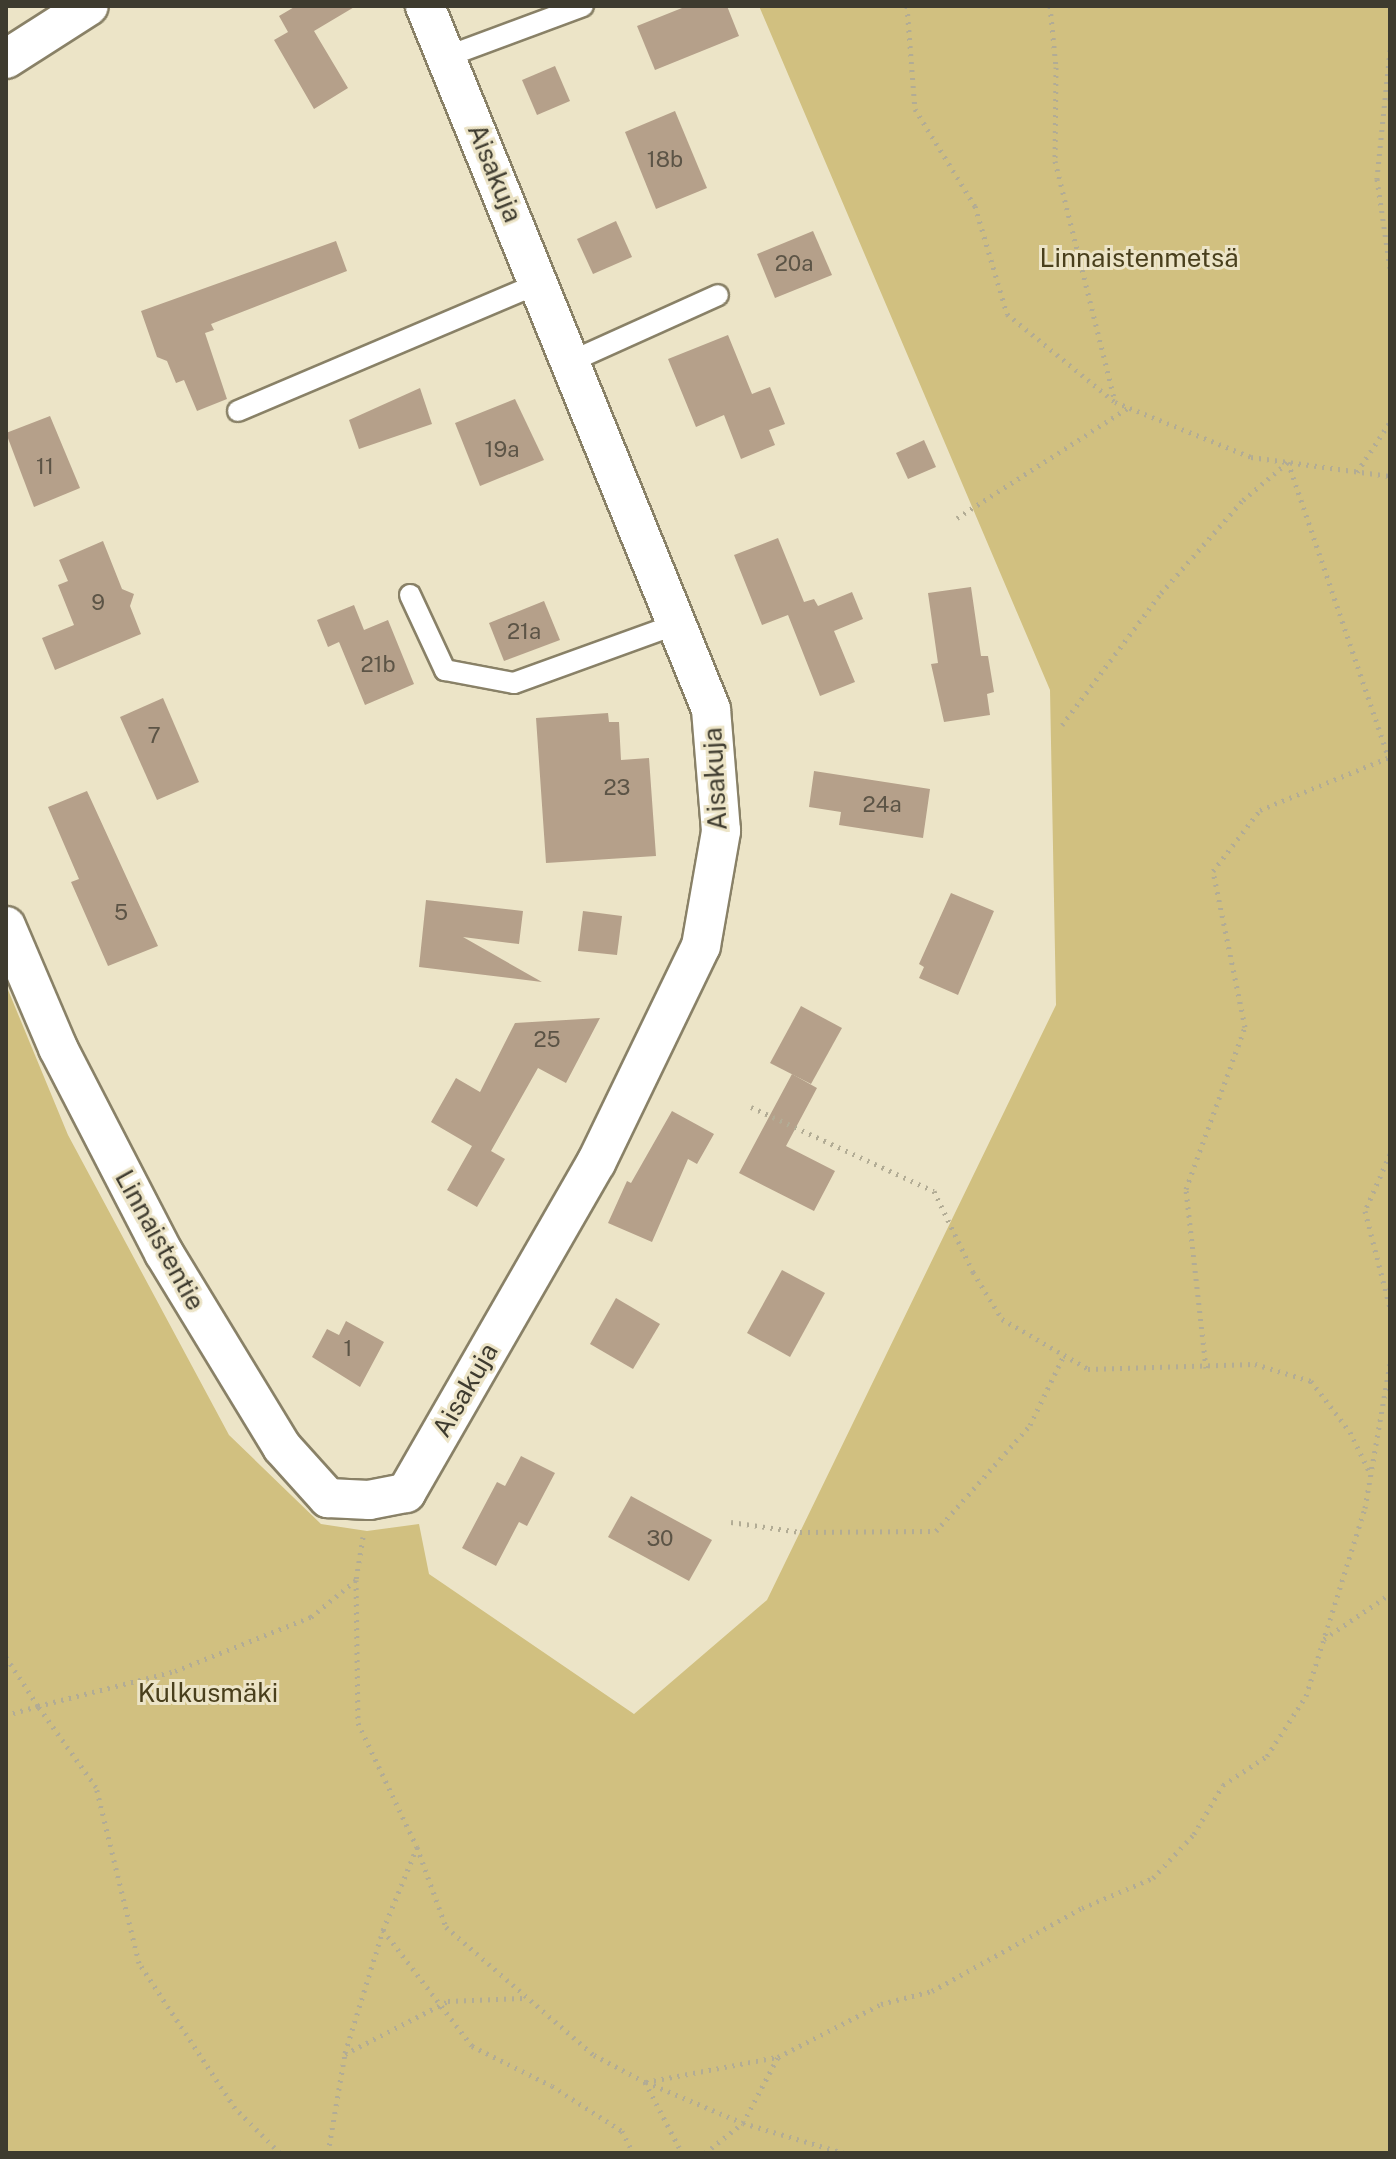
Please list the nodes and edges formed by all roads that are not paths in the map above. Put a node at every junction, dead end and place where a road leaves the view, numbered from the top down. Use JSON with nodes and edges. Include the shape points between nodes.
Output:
{"nodes":[{"id":1,"x":89,"y":6,"type":"edge"},
{"id":2,"x":425,"y":6,"type":"edge"},
{"id":3,"x":583,"y":6,"type":"edge"},
{"id":4,"x":446,"y":57,"type":"junction"},
{"id":5,"x":6,"y":59,"type":"edge"},
{"id":6,"x":540,"y":283,"type":"junction"},
{"id":7,"x":718,"y":295,"type":"dead end"},
{"id":8,"x":572,"y":361,"type":"junction"},
{"id":9,"x":238,"y":411,"type":"dead end"},
{"id":10,"x":410,"y":595,"type":"dead end"},
{"id":11,"x":677,"y":624,"type":"junction"},
{"id":12,"x":6,"y":926,"type":"edge"},
{"id":13,"x":369,"y":1500,"type":"joint"}],
"edges":[{"from":1,"to":5,"type":"street"},
{"from":2,"to":4,"type":"street","name":"Aisakuja"},
{"from":3,"to":4,"type":"lane"},
{"from":4,"to":6,"type":"street","name":"Aisakuja"},
{"from":6,"to":8,"type":"street","name":"Aisakuja"},
{"from":6,"to":9,"type":"lane"},
{"from":7,"to":8,"type":"lane"},
{"from":8,"to":11,"type":"street","name":"Aisakuja"},
{"from":10,"to":11,"type":"lane","via":[[445,670],[514,683]]},
{"from":11,"to":13,"type":"street","name":"Aisakuja","via":[[711,709],[721,831],[701,946],[596,1163],[406,1493]]},
{"from":12,"to":13,"type":"street","name":"Linnaistentie","via":[[58,1048],[164,1253],[282,1447],[328,1498]]}]}
